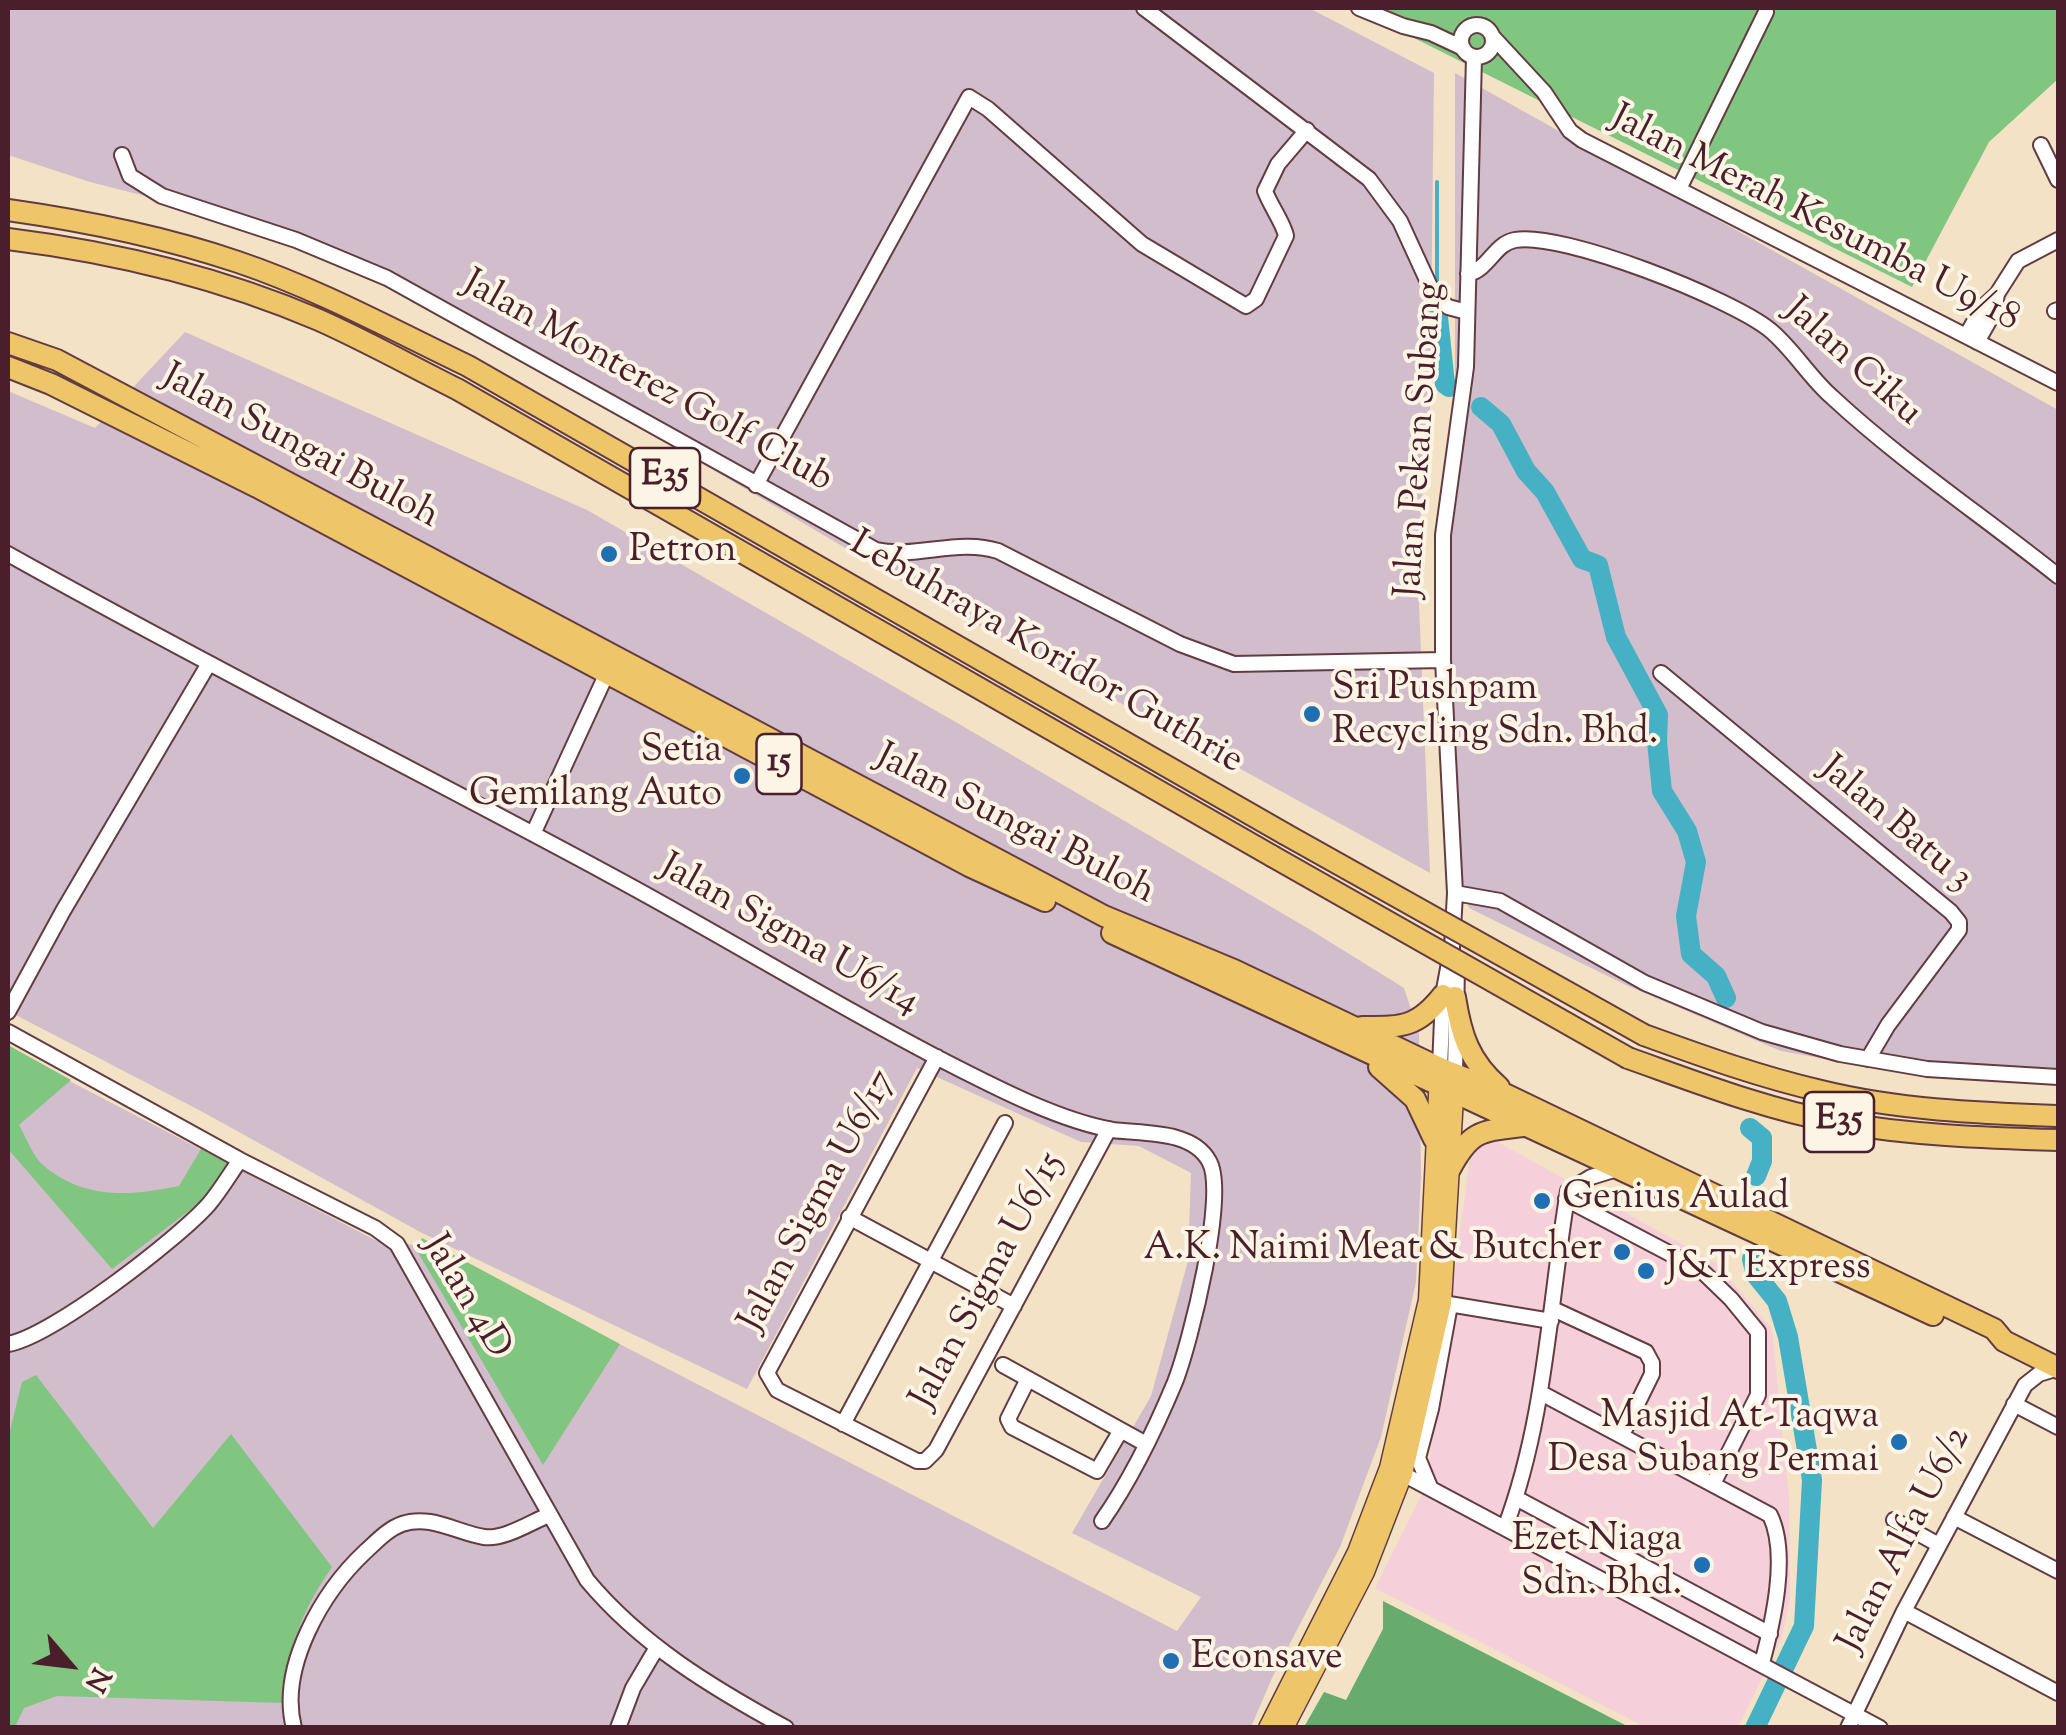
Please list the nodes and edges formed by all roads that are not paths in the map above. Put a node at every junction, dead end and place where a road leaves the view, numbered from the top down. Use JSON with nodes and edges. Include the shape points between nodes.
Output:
{"nodes":[{"id":1,"x":1144,"y":8,"type":"edge"},
{"id":2,"x":1359,"y":8,"type":"edge"},
{"id":3,"x":1766,"y":12,"type":"dead end"},
{"id":4,"x":1493,"y":37,"type":"junction"},
{"id":5,"x":1471,"y":48,"type":"junction"},
{"id":6,"x":1511,"y":59,"type":"junction"},
{"id":7,"x":1307,"y":130,"type":"junction"},
{"id":8,"x":2041,"y":145,"type":"dead end"},
{"id":9,"x":122,"y":155,"type":"dead end"},
{"id":10,"x":2058,"y":180,"type":"edge"},
{"id":11,"x":1679,"y":189,"type":"junction"},
{"id":12,"x":8,"y":210,"type":"edge"},
{"id":13,"x":8,"y":238,"type":"edge"},
{"id":14,"x":2058,"y":240,"type":"edge"},
{"id":15,"x":1468,"y":274,"type":"junction"},
{"id":16,"x":1467,"y":312,"type":"junction"},
{"id":17,"x":1972,"y":339,"type":"junction"},
{"id":18,"x":8,"y":343,"type":"edge"},
{"id":19,"x":8,"y":367,"type":"edge"},
{"id":20,"x":2058,"y":383,"type":"edge"},
{"id":21,"x":756,"y":485,"type":"junction"},
{"id":22,"x":8,"y":554,"type":"edge"},
{"id":23,"x":2058,"y":576,"type":"edge"},
{"id":24,"x":1443,"y":660,"type":"junction"},
{"id":25,"x":208,"y":665,"type":"junction"},
{"id":26,"x":607,"y":673,"type":"junction"},
{"id":27,"x":1661,"y":673,"type":"dead end"},
{"id":28,"x":534,"y":834,"type":"junction"},
{"id":29,"x":1455,"y":894,"type":"junction"},
{"id":30,"x":1449,"y":996,"type":"junction"},
{"id":31,"x":8,"y":1012,"type":"edge"},
{"id":32,"x":1355,"y":1026,"type":"junction"},
{"id":33,"x":8,"y":1032,"type":"edge"},
{"id":34,"x":1371,"y":1056,"type":"junction"},
{"id":35,"x":937,"y":1057,"type":"junction"},
{"id":36,"x":1868,"y":1058,"type":"junction"},
{"id":37,"x":2058,"y":1076,"type":"edge"},
{"id":38,"x":1447,"y":1080,"type":"junction"},
{"id":39,"x":1507,"y":1095,"type":"junction"},
{"id":40,"x":2058,"y":1116,"type":"edge"},
{"id":41,"x":1005,"y":1123,"type":"dead end"},
{"id":42,"x":1525,"y":1126,"type":"junction"},
{"id":43,"x":1108,"y":1129,"type":"junction"},
{"id":44,"x":1434,"y":1139,"type":"junction"},
{"id":45,"x":2058,"y":1140,"type":"edge"},
{"id":46,"x":240,"y":1160,"type":"junction"},
{"id":47,"x":1450,"y":1169,"type":"junction"},
{"id":48,"x":1618,"y":1169,"type":"junction"},
{"id":49,"x":1566,"y":1199,"type":"junction"},
{"id":50,"x":849,"y":1217,"type":"junction"},
{"id":51,"x":931,"y":1261,"type":"junction"},
{"id":52,"x":1446,"y":1304,"type":"junction"},
{"id":53,"x":1014,"y":1306,"type":"junction"},
{"id":54,"x":1552,"y":1315,"type":"junction"},
{"id":55,"x":2009,"y":1343,"type":"junction"},
{"id":56,"x":8,"y":1344,"type":"edge"},
{"id":57,"x":1003,"y":1365,"type":"dead end"},
{"id":58,"x":2058,"y":1368,"type":"edge"},
{"id":59,"x":1028,"y":1379,"type":"junction"},
{"id":60,"x":2024,"y":1385,"type":"junction"},
{"id":61,"x":1542,"y":1392,"type":"junction"},
{"id":62,"x":2014,"y":1404,"type":"junction"},
{"id":63,"x":843,"y":1424,"type":"junction"},
{"id":64,"x":2058,"y":1428,"type":"edge"},
{"id":65,"x":1121,"y":1430,"type":"junction"},
{"id":66,"x":1622,"y":1435,"type":"junction"},
{"id":67,"x":1146,"y":1444,"type":"junction"},
{"id":68,"x":1404,"y":1474,"type":"junction"},
{"id":69,"x":1713,"y":1484,"type":"junction"},
{"id":70,"x":1432,"y":1490,"type":"junction"},
{"id":71,"x":1516,"y":1498,"type":"junction"},
{"id":72,"x":549,"y":1515,"type":"junction"},
{"id":73,"x":1954,"y":1517,"type":"junction"},
{"id":74,"x":1894,"y":1520,"type":"dead end"},
{"id":75,"x":1102,"y":1521,"type":"dead end"},
{"id":76,"x":1505,"y":1528,"type":"junction"},
{"id":77,"x":1939,"y":1544,"type":"junction"},
{"id":78,"x":2058,"y":1571,"type":"edge"},
{"id":79,"x":1904,"y":1612,"type":"junction"},
{"id":80,"x":1770,"y":1634,"type":"junction"},
{"id":81,"x":656,"y":1649,"type":"junction"},
{"id":82,"x":1767,"y":1666,"type":"junction"},
{"id":83,"x":2058,"y":1693,"type":"edge"},
{"id":84,"x":1852,"y":1721,"type":"edge"},
{"id":85,"x":294,"y":1728,"type":"edge"},
{"id":86,"x":618,"y":1728,"type":"edge"},
{"id":87,"x":786,"y":1728,"type":"edge"},
{"id":88,"x":1268,"y":1728,"type":"edge"},
{"id":89,"x":1284,"y":1728,"type":"edge"},
{"id":90,"x":1880,"y":1728,"type":"edge"}],
"edges":[{"from":1,"to":7,"type":"street"},
{"from":2,"to":5,"type":"street"},
{"from":3,"to":11,"type":"street"},
{"from":4,"to":5,"type":"street","via":[[1492,45]]},
{"from":4,"to":5,"type":"street","via":[[1476,25]]},
{"from":4,"to":6,"type":"street","name":"Jalan Merah Kesumba U9/18"},
{"from":5,"to":6,"type":"street"},
{"from":5,"to":15,"type":"street","name":"Jalan Pekan Subang"},
{"from":6,"to":11,"type":"street","name":"Jalan Merah Kesumba U9/18","via":[[1576,136]]},
{"from":7,"to":16,"type":"street","via":[[1383,194],[1432,293]]},
{"from":7,"to":21,"type":"street","via":[[1265,191],[1286,236],[1256,299],[1246,306],[1142,244],[968,97]]},
{"from":8,"to":10,"type":"street"},
{"from":9,"to":21,"type":"street","name":"Jalan Monterez Golf Club","via":[[130,176],[162,196],[387,278]]},
{"from":11,"to":17,"type":"street","name":"Jalan Merah Kesumba U9/18"},
{"from":12,"to":40,"type":"highway","name":"Lebuhraya Koridor Guthrie","number":"E35","bridge":true,"via":[[204,251],[344,306],[468,366],[1644,1035],[1824,1092],[1946,1111]]},
{"from":13,"to":45,"type":"highway","name":"Lebuhraya Koridor Guthrie","number":"E35","bridge":true,"via":[[78,247],[198,278],[318,320],[457,388],[1628,1058],[1833,1121],[1947,1137]]},
{"from":14,"to":17,"type":"street","via":[[2018,260],[1982,308]]},
{"from":15,"to":16,"type":"street","name":"Jalan Pekan Subang"},
{"from":15,"to":23,"type":"street","name":"Jalan Ciku","via":[[1503,244],[1548,240],[1739,311],[1769,330],[1872,431]]},
{"from":16,"to":24,"type":"street","name":"Jalan Pekan Subang","via":[[1462,414],[1442,535]]},
{"from":17,"to":20,"type":"street","name":"Jalan Merah Kesumba U9/18"},
{"from":18,"to":32,"type":"highway","name":"Jalan Sungai Buloh","number":"15","via":[[57,360],[1012,870]]},
{"from":19,"to":26,"type":"highway","name":"Jalan Sungai Buloh","number":"15","via":[[257,486]]},
{"from":21,"to":24,"type":"street","name":"Jalan Monterez Golf Club","via":[[876,550],[998,550],[1180,644],[1234,664]]},
{"from":22,"to":25,"type":"street","name":"Jalan Sigma U6/14"},
{"from":24,"to":29,"type":"street","name":"Jalan Pekan Subang"},
{"from":25,"to":28,"type":"street","name":"Jalan Sigma U6/14"},
{"from":25,"to":31,"type":"street"},
{"from":26,"to":28,"type":"street"},
{"from":26,"to":34,"type":"highway","name":"Jalan Sungai Buloh","number":"15","via":[[969,866]]},
{"from":27,"to":36,"type":"street","name":"Jalan Batu 3","via":[[1958,922],[1959,930]]},
{"from":28,"to":35,"type":"street","name":"Jalan Sigma U6/14"},
{"from":29,"to":30,"type":"street","name":"Jalan Pekan Subang","via":[[1457,967]]},
{"from":29,"to":36,"type":"street","via":[[1500,901],[1706,1010],[1762,1032]]},
{"from":30,"to":32,"type":"highway","via":[[1408,1024]]},
{"from":30,"to":38,"type":"street","name":"Jalan Pekan Subang"},
{"from":30,"to":39,"type":"highway","via":[[1468,1052]]},
{"from":32,"to":38,"type":"highway","name":"Jalan Sungai Buloh","number":"15"},
{"from":33,"to":46,"type":"street","name":"Jalan 4D"},
{"from":34,"to":38,"type":"highway","name":"Jalan Sungai Buloh","number":"15"},
{"from":34,"to":44,"type":"highway","via":[[1415,1099]]},
{"from":35,"to":43,"type":"street","name":"Jalan Sigma U6/14","via":[[1054,1112]]},
{"from":35,"to":50,"type":"street","name":"Jalan Sigma U6/17"},
{"from":36,"to":37,"type":"street","via":[[1926,1069]]},
{"from":38,"to":39,"type":"highway","name":"Jalan Sungai Buloh","number":"15"},
{"from":38,"to":42,"type":"highway","name":"Jalan Sungai Buloh","number":"15"},
{"from":38,"to":44,"type":"main road"},
{"from":38,"to":47,"type":"main road"},
{"from":39,"to":55,"type":"highway","name":"Jalan Sungai Buloh","number":"15","via":[[1994,1329]]},
{"from":41,"to":51,"type":"street"},
{"from":42,"to":47,"type":"highway","via":[[1473,1136]]},
{"from":42,"to":48,"type":"highway","name":"Jalan Sungai Buloh","number":"15"},
{"from":43,"to":53,"type":"street","name":"Jalan Sigma U6/15"},
{"from":43,"to":67,"type":"street","name":"Jalan Sigma U6/14","via":[[1189,1143],[1208,1158],[1216,1181],[1211,1239],[1177,1377]]},
{"from":44,"to":88,"type":"main road","via":[[1428,1300],[1389,1468],[1357,1552]]},
{"from":46,"to":56,"type":"street","via":[[180,1231],[64,1320]]},
{"from":46,"to":72,"type":"street","name":"Jalan 4D","via":[[397,1244]]},
{"from":47,"to":52,"type":"main road"},
{"from":48,"to":49,"type":"street","via":[[1576,1185]]},
{"from":48,"to":55,"type":"highway","name":"Jalan Sungai Buloh","number":"15","via":[[1988,1340]]},
{"from":49,"to":54,"type":"street"},
{"from":49,"to":69,"type":"street","via":[[1702,1270],[1758,1332],[1758,1395]]},
{"from":50,"to":51,"type":"street"},
{"from":50,"to":63,"type":"street","name":"Jalan Sigma U6/17","via":[[769,1365],[768,1380]]},
{"from":51,"to":53,"type":"street"},
{"from":51,"to":63,"type":"street"},
{"from":52,"to":54,"type":"street"},
{"from":52,"to":68,"type":"main road"},
{"from":52,"to":70,"type":"street","via":[[1418,1458]]},
{"from":53,"to":63,"type":"street","name":"Jalan Sigma U6/15","via":[[924,1461]]},
{"from":54,"to":61,"type":"street"},
{"from":54,"to":66,"type":"street","via":[[1646,1352],[1652,1374]]},
{"from":55,"to":58,"type":"highway","name":"Jalan Sungai Buloh","number":"15"},
{"from":55,"to":60,"type":"street","via":[[2023,1363]]},
{"from":57,"to":59,"type":"street"},
{"from":58,"to":60,"type":"street"},
{"from":59,"to":65,"type":"street"},
{"from":59,"to":65,"type":"street","via":[[1008,1419],[1012,1426],[1098,1472]]},
{"from":60,"to":62,"type":"street","name":"Jalan Alfa U6/2"},
{"from":61,"to":66,"type":"street"},
{"from":61,"to":71,"type":"street"},
{"from":62,"to":64,"type":"street"},
{"from":62,"to":73,"type":"street","name":"Jalan Alfa U6/2"},
{"from":65,"to":67,"type":"street"},
{"from":66,"to":69,"type":"street"},
{"from":67,"to":75,"type":"street","name":"Jalan Sigma U6/14"},
{"from":68,"to":70,"type":"street"},
{"from":68,"to":89,"type":"main road","via":[[1365,1572]]},
{"from":69,"to":80,"type":"street","via":[[1770,1515],[1778,1532]]},
{"from":70,"to":76,"type":"street"},
{"from":71,"to":76,"type":"street"},
{"from":71,"to":80,"type":"street"},
{"from":72,"to":81,"type":"street","name":"Jalan 4D","via":[[587,1580]]},
{"from":72,"to":85,"type":"street","via":[[486,1538],[420,1521],[383,1535],[336,1582],[305,1635],[291,1703]]},
{"from":73,"to":77,"type":"street","name":"Jalan Alfa U6/2"},
{"from":73,"to":78,"type":"street"},
{"from":74,"to":77,"type":"street"},
{"from":76,"to":82,"type":"street"},
{"from":77,"to":79,"type":"street","name":"Jalan Alfa U6/2"},
{"from":79,"to":83,"type":"street"},
{"from":79,"to":84,"type":"street","name":"Jalan Alfa U6/2"},
{"from":80,"to":82,"type":"street"},
{"from":81,"to":86,"type":"street"},
{"from":81,"to":87,"type":"street","name":"Jalan 4D"},
{"from":82,"to":84,"type":"street"},
{"from":84,"to":90,"type":"street"}]}
